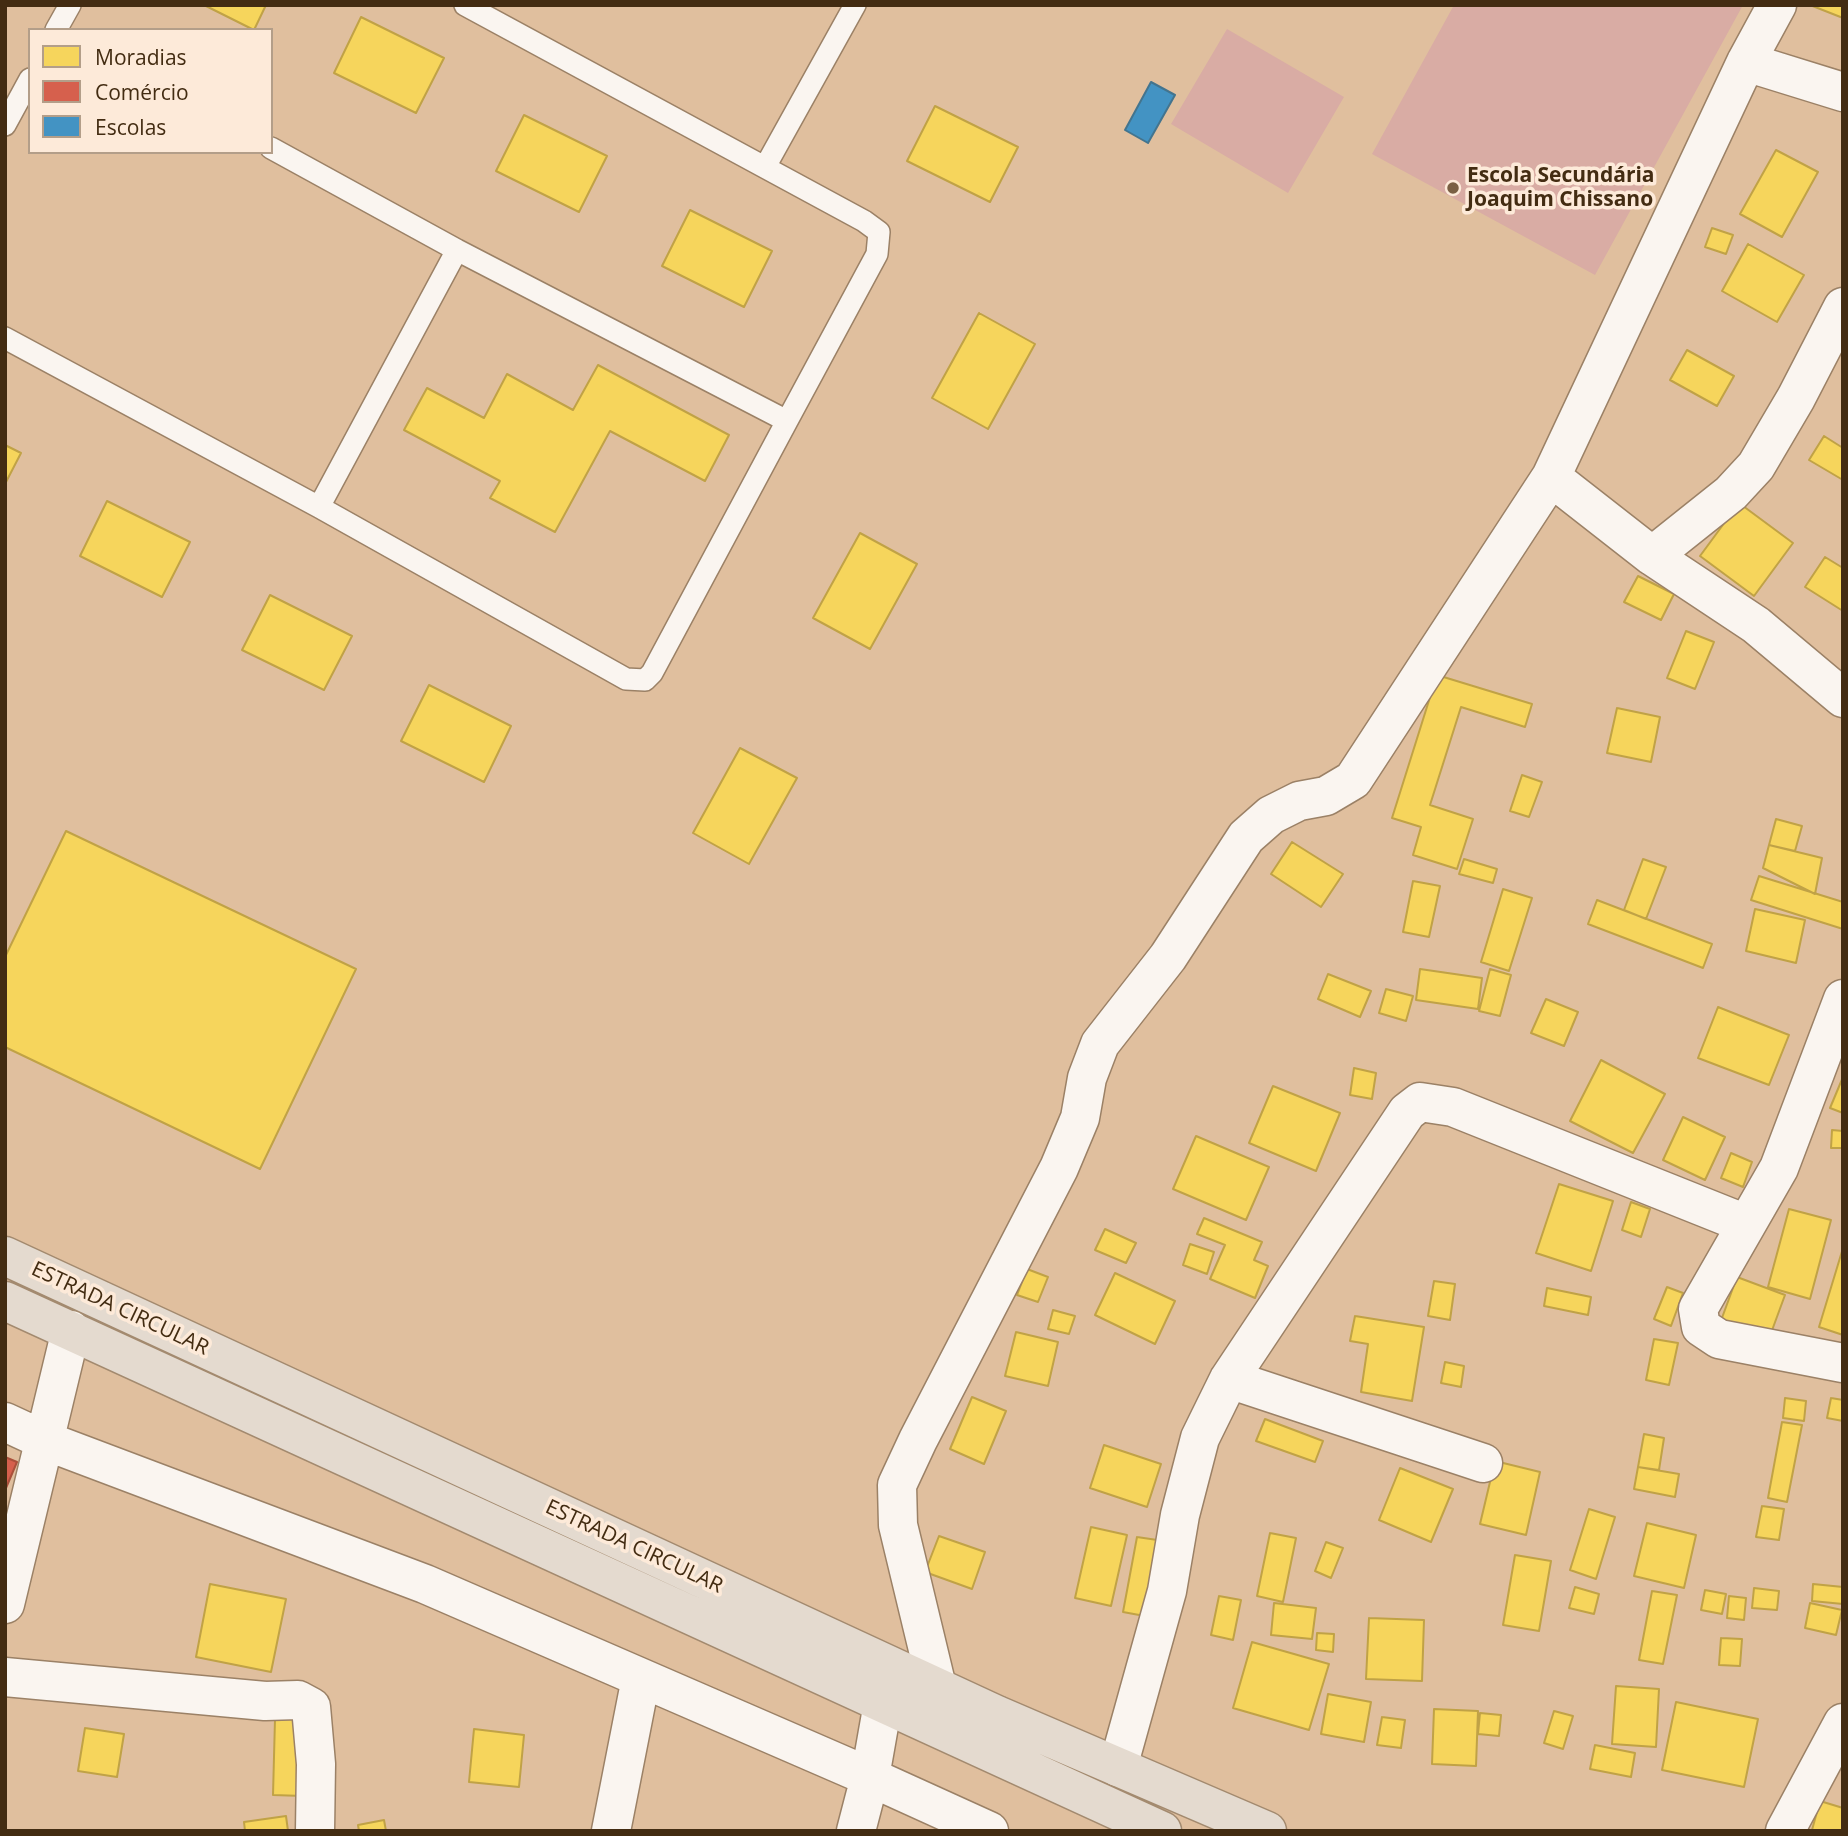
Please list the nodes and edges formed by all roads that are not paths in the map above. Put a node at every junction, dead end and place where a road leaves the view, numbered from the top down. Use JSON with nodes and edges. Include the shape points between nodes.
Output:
{"nodes":[{"id":1,"x":70,"y":5,"type":"edge"},
{"id":2,"x":466,"y":5,"type":"edge"},
{"id":3,"x":855,"y":5,"type":"edge"},
{"id":4,"x":1777,"y":5,"type":"edge"},
{"id":5,"x":58,"y":28,"type":"edge"},
{"id":6,"x":1746,"y":62,"type":"junction"},
{"id":7,"x":28,"y":83,"type":"edge"},
{"id":8,"x":1843,"y":92,"type":"edge"},
{"id":9,"x":5,"y":125,"type":"edge"},
{"id":10,"x":273,"y":149,"type":"edge"},
{"id":11,"x":765,"y":167,"type":"junction"},
{"id":12,"x":457,"y":250,"type":"junction"},
{"id":13,"x":1843,"y":307,"type":"edge"},
{"id":14,"x":5,"y":338,"type":"edge"},
{"id":15,"x":787,"y":421,"type":"junction"},
{"id":16,"x":1550,"y":477,"type":"junction"},
{"id":17,"x":319,"y":507,"type":"junction"},
{"id":18,"x":1652,"y":556,"type":"junction"},
{"id":19,"x":1843,"y":698,"type":"edge"},
{"id":20,"x":1843,"y":999,"type":"edge"},
{"id":21,"x":1746,"y":1224,"type":"junction"},
{"id":22,"x":5,"y":1256,"type":"edge"},
{"id":23,"x":5,"y":1301,"type":"edge"},
{"id":24,"x":71,"y":1331,"type":"junction"},
{"id":25,"x":1843,"y":1363,"type":"edge"},
{"id":26,"x":1229,"y":1379,"type":"junction"},
{"id":27,"x":5,"y":1422,"type":"edge"},
{"id":28,"x":46,"y":1441,"type":"junction"},
{"id":29,"x":1483,"y":1463,"type":"dead end"},
{"id":30,"x":5,"y":1604,"type":"edge"},
{"id":31,"x":5,"y":1677,"type":"edge"},
{"id":32,"x":641,"y":1678,"type":"junction"},
{"id":33,"x":937,"y":1687,"type":"junction"},
{"id":34,"x":883,"y":1703,"type":"junction"},
{"id":35,"x":1843,"y":1723,"type":"edge"},
{"id":36,"x":1118,"y":1767,"type":"junction"},
{"id":37,"x":870,"y":1777,"type":"junction"},
{"id":38,"x":315,"y":1831,"type":"edge"},
{"id":39,"x":611,"y":1831,"type":"edge"},
{"id":40,"x":856,"y":1831,"type":"edge"},
{"id":41,"x":989,"y":1831,"type":"edge"},
{"id":42,"x":1162,"y":1831,"type":"edge"},
{"id":43,"x":1267,"y":1831,"type":"edge"},
{"id":44,"x":1785,"y":1831,"type":"edge"}],
"edges":[{"from":1,"to":5,"type":"lane"},
{"from":2,"to":11,"type":"lane"},
{"from":3,"to":11,"type":"lane"},
{"from":4,"to":6,"type":"street"},
{"from":6,"to":8,"type":"street"},
{"from":6,"to":16,"type":"street"},
{"from":7,"to":9,"type":"lane"},
{"from":10,"to":12,"type":"lane"},
{"from":11,"to":15,"type":"lane","via":[[879,232],[877,254]]},
{"from":12,"to":15,"type":"lane"},
{"from":12,"to":17,"type":"lane"},
{"from":13,"to":18,"type":"street","via":[[1756,466],[1731,494]]},
{"from":14,"to":17,"type":"lane"},
{"from":15,"to":17,"type":"lane","via":[[645,680],[626,679]]},
{"from":16,"to":18,"type":"street"},
{"from":16,"to":33,"type":"street","via":[[1353,780],[1326,796],[1299,801],[1271,815],[1246,837],[1168,957],[1100,1044],[1087,1078],[1080,1118],[1059,1168],[897,1485],[898,1525]]},
{"from":18,"to":19,"type":"street","via":[[1756,625]]},
{"from":20,"to":21,"type":"street","via":[[1779,1168]]},
{"from":21,"to":25,"type":"street","via":[[1698,1309],[1701,1327],[1719,1339]]},
{"from":21,"to":26,"type":"street","via":[[1454,1107],[1420,1102],[1407,1112]]},
{"from":22,"to":33,"type":"main road","name":"ESTRADA CIRCULAR"},
{"from":23,"to":24,"type":"main road","name":"ESTRADA CIRCULAR"},
{"from":24,"to":28,"type":"street"},
{"from":24,"to":34,"type":"main road","name":"ESTRADA CIRCULAR"},
{"from":26,"to":29,"type":"street"},
{"from":26,"to":36,"type":"street","via":[[1200,1438],[1167,1591]]},
{"from":27,"to":28,"type":"street"},
{"from":28,"to":30,"type":"street"},
{"from":28,"to":32,"type":"street","via":[[425,1584]]},
{"from":31,"to":38,"type":"street","via":[[265,1701],[298,1700],[311,1707]]},
{"from":32,"to":37,"type":"street"},
{"from":32,"to":39,"type":"street"},
{"from":33,"to":36,"type":"main road","name":"ESTRADA CIRCULAR"},
{"from":34,"to":37,"type":"street"},
{"from":34,"to":42,"type":"main road","name":"ESTRADA CIRCULAR"},
{"from":35,"to":44,"type":"street"},
{"from":36,"to":43,"type":"main road","name":"ESTRADA CIRCULAR"},
{"from":37,"to":40,"type":"street"},
{"from":37,"to":41,"type":"street"}]}
